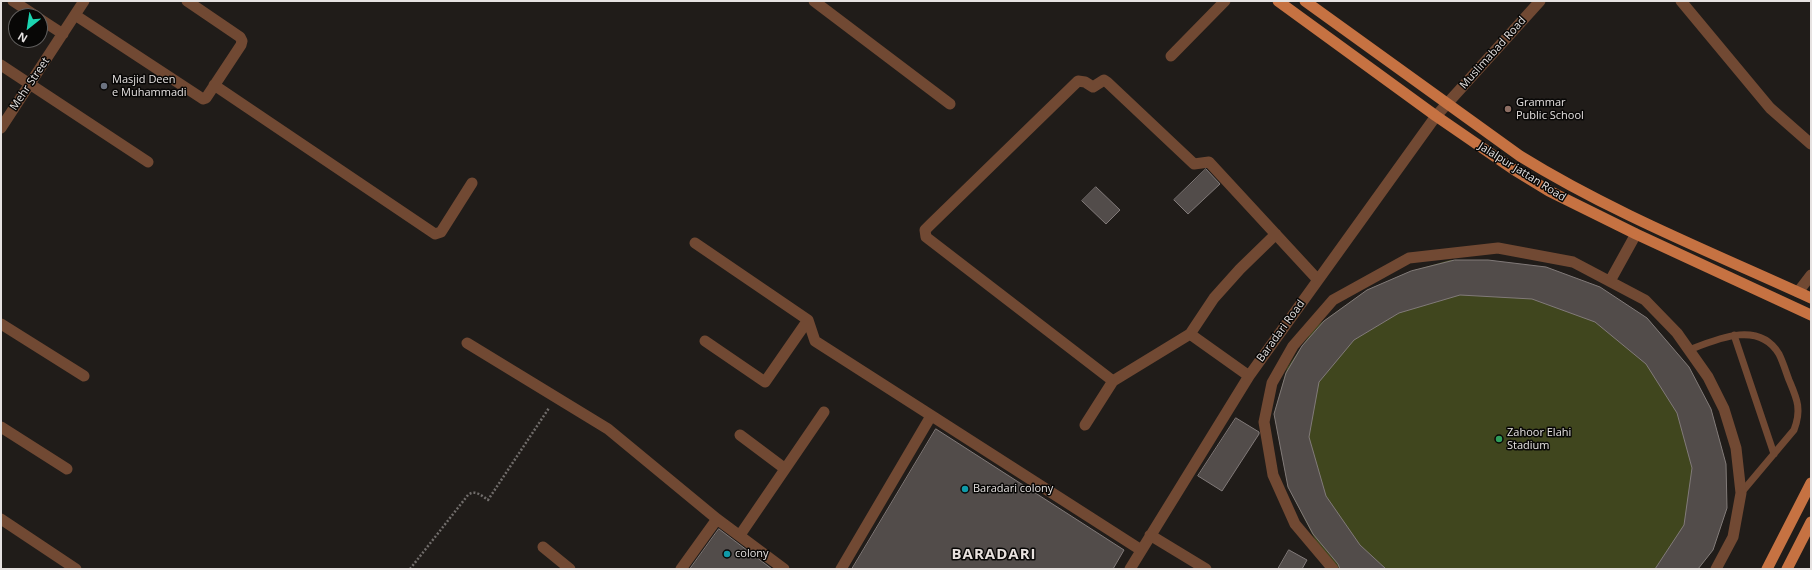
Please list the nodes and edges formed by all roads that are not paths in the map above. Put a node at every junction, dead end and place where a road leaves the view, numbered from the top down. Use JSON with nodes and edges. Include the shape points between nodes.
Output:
{"nodes":[{"id":1,"x":12,"y":1,"type":"edge"},
{"id":2,"x":84,"y":1,"type":"edge"},
{"id":3,"x":187,"y":1,"type":"edge"},
{"id":4,"x":814,"y":1,"type":"edge"},
{"id":5,"x":1225,"y":1,"type":"edge"},
{"id":6,"x":1278,"y":1,"type":"edge"},
{"id":7,"x":1305,"y":1,"type":"edge"},
{"id":8,"x":1540,"y":1,"type":"edge"},
{"id":9,"x":1681,"y":1,"type":"edge"},
{"id":10,"x":23,"y":8,"type":"edge"},
{"id":11,"x":75,"y":15,"type":"junction"},
{"id":12,"x":48,"y":24,"type":"edge"},
{"id":13,"x":63,"y":34,"type":"junction"},
{"id":14,"x":1171,"y":56,"type":"dead end"},
{"id":15,"x":1,"y":65,"type":"edge"},
{"id":16,"x":30,"y":84,"type":"junction"},
{"id":17,"x":214,"y":85,"type":"junction"},
{"id":18,"x":950,"y":104,"type":"dead end"},
{"id":19,"x":1446,"y":104,"type":"junction"},
{"id":20,"x":1436,"y":116,"type":"junction"},
{"id":21,"x":1,"y":128,"type":"edge"},
{"id":22,"x":1811,"y":144,"type":"edge"},
{"id":23,"x":148,"y":162,"type":"dead end"},
{"id":24,"x":472,"y":183,"type":"dead end"},
{"id":25,"x":1276,"y":234,"type":"junction"},
{"id":26,"x":1636,"y":234,"type":"junction"},
{"id":27,"x":695,"y":243,"type":"dead end"},
{"id":28,"x":1811,"y":275,"type":"edge"},
{"id":29,"x":1318,"y":280,"type":"junction"},
{"id":30,"x":1610,"y":282,"type":"junction"},
{"id":31,"x":1798,"y":292,"type":"junction"},
{"id":32,"x":1811,"y":298,"type":"edge"},
{"id":33,"x":1811,"y":315,"type":"edge"},
{"id":34,"x":808,"y":320,"type":"junction"},
{"id":35,"x":1,"y":324,"type":"edge"},
{"id":36,"x":1190,"y":334,"type":"junction"},
{"id":37,"x":1734,"y":335,"type":"junction"},
{"id":38,"x":705,"y":341,"type":"dead end"},
{"id":39,"x":467,"y":343,"type":"dead end"},
{"id":40,"x":1689,"y":350,"type":"junction"},
{"id":41,"x":84,"y":376,"type":"dead end"},
{"id":42,"x":1249,"y":376,"type":"junction"},
{"id":43,"x":1113,"y":381,"type":"junction"},
{"id":44,"x":824,"y":412,"type":"dead end"},
{"id":45,"x":931,"y":416,"type":"junction"},
{"id":46,"x":1085,"y":425,"type":"dead end"},
{"id":47,"x":1,"y":427,"type":"edge"},
{"id":48,"x":740,"y":435,"type":"dead end"},
{"id":49,"x":1774,"y":454,"type":"junction"},
{"id":50,"x":784,"y":468,"type":"junction"},
{"id":51,"x":67,"y":469,"type":"dead end"},
{"id":52,"x":1811,"y":483,"type":"edge"},
{"id":53,"x":1741,"y":493,"type":"junction"},
{"id":54,"x":1,"y":518,"type":"edge"},
{"id":55,"x":717,"y":519,"type":"junction"},
{"id":56,"x":1811,"y":522,"type":"edge"},
{"id":57,"x":740,"y":535,"type":"junction"},
{"id":58,"x":1150,"y":535,"type":"junction"},
{"id":59,"x":543,"y":547,"type":"dead end"},
{"id":60,"x":1141,"y":550,"type":"junction"},
{"id":61,"x":76,"y":569,"type":"edge"},
{"id":62,"x":570,"y":569,"type":"edge"},
{"id":63,"x":681,"y":569,"type":"edge"},
{"id":64,"x":784,"y":569,"type":"edge"},
{"id":65,"x":841,"y":569,"type":"edge"},
{"id":66,"x":1130,"y":569,"type":"edge"},
{"id":67,"x":1206,"y":569,"type":"edge"},
{"id":68,"x":1333,"y":569,"type":"edge"},
{"id":69,"x":1716,"y":569,"type":"edge"},
{"id":70,"x":1767,"y":569,"type":"edge"},
{"id":71,"x":1787,"y":569,"type":"edge"}],
"edges":[{"from":1,"to":10,"type":"street"},
{"from":2,"to":11,"type":"street","name":"Mehr Street"},
{"from":3,"to":17,"type":"street","via":[[240,37],[242,41]]},
{"from":4,"to":18,"type":"street"},
{"from":5,"to":14,"type":"street"},
{"from":6,"to":20,"type":"main road","name":"Jalalpur jattan Road"},
{"from":7,"to":19,"type":"main road","name":"Jalalpur jattan Road"},
{"from":8,"to":19,"type":"street","name":"Muslimabad Road"},
{"from":9,"to":22,"type":"street","via":[[1770,108]]},
{"from":11,"to":13,"type":"street","name":"Mehr Street"},
{"from":11,"to":17,"type":"street","via":[[200,98],[206,98]]},
{"from":12,"to":13,"type":"street"},
{"from":13,"to":16,"type":"street","name":"Mehr Street"},
{"from":15,"to":16,"type":"street"},
{"from":16,"to":21,"type":"street","name":"Mehr Street"},
{"from":16,"to":23,"type":"street"},
{"from":17,"to":24,"type":"street","via":[[435,234],[441,232]]},
{"from":19,"to":20,"type":"street","name":"Baradari Road"},
{"from":19,"to":31,"type":"main road","name":"Jalalpur jattan Road","via":[[1556,178],[1634,217]]},
{"from":20,"to":26,"type":"main road","name":"Jalalpur jattan Road","via":[[1549,191]]},
{"from":20,"to":29,"type":"street","name":"Baradari Road"},
{"from":25,"to":29,"type":"street"},
{"from":25,"to":36,"type":"street","via":[[1214,298]]},
{"from":25,"to":43,"type":"street","via":[[1209,162],[1194,164],[1107,82],[1104,80],[1093,87],[1078,81],[925,230],[926,237]]},
{"from":26,"to":30,"type":"street"},
{"from":26,"to":33,"type":"main road","name":"Jalalpur jattan Road"},
{"from":27,"to":34,"type":"street"},
{"from":28,"to":31,"type":"street"},
{"from":29,"to":42,"type":"street","name":"Baradari Road"},
{"from":30,"to":40,"type":"street","via":[[1645,300],[1677,332]]},
{"from":30,"to":68,"type":"street","via":[[1573,262],[1498,248],[1409,258],[1333,300],[1293,346],[1272,382],[1264,422],[1273,475],[1295,524]]},
{"from":31,"to":32,"type":"main road","name":"Jalalpur jattan Road"},
{"from":34,"to":38,"type":"street","via":[[765,382]]},
{"from":34,"to":45,"type":"street","via":[[815,341]]},
{"from":35,"to":41,"type":"street"},
{"from":36,"to":42,"type":"street"},
{"from":36,"to":43,"type":"street"},
{"from":37,"to":40,"type":"lane"},
{"from":37,"to":49,"type":"lane"},
{"from":37,"to":49,"type":"lane","via":[[1759,337],[1770,344],[1778,354],[1798,402],[1799,418],[1794,430]]},
{"from":39,"to":55,"type":"street","via":[[608,429]]},
{"from":40,"to":53,"type":"street","via":[[1708,377],[1724,409],[1736,448]]},
{"from":42,"to":58,"type":"street","name":"Baradari Road"},
{"from":43,"to":46,"type":"street"},
{"from":44,"to":50,"type":"street"},
{"from":45,"to":60,"type":"street"},
{"from":45,"to":65,"type":"street"},
{"from":47,"to":51,"type":"street"},
{"from":48,"to":50,"type":"street"},
{"from":49,"to":53,"type":"lane"},
{"from":50,"to":57,"type":"street"},
{"from":52,"to":70,"type":"main road"},
{"from":53,"to":69,"type":"street","via":[[1733,537]]},
{"from":54,"to":61,"type":"street"},
{"from":55,"to":57,"type":"street"},
{"from":55,"to":63,"type":"street"},
{"from":56,"to":71,"type":"main road"},
{"from":57,"to":64,"type":"street"},
{"from":58,"to":60,"type":"street","name":"Baradari Road"},
{"from":58,"to":67,"type":"street"},
{"from":59,"to":62,"type":"street"},
{"from":60,"to":66,"type":"street","name":"Baradari Road"}]}
